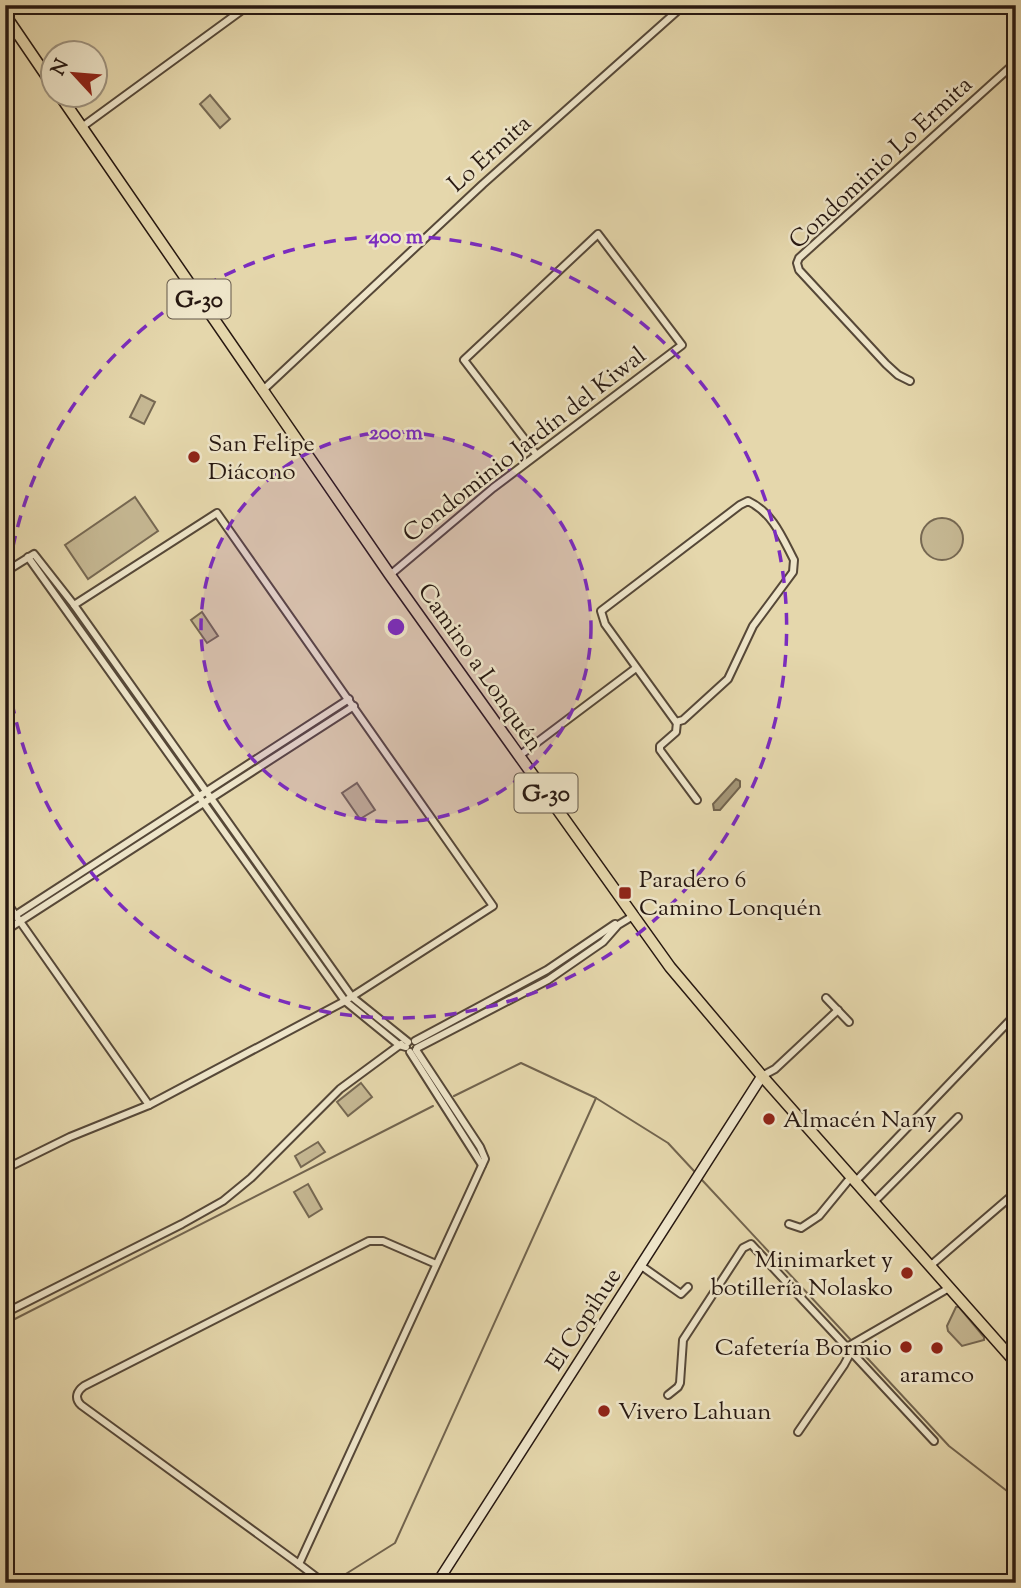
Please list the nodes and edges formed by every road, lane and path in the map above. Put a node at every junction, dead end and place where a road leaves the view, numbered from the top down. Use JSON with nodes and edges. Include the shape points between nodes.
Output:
{"nodes":[{"id":1,"x":249,"y":5,"type":"edge"},
{"id":2,"x":684,"y":5,"type":"edge"},
{"id":3,"x":5,"y":15,"type":"edge"},
{"id":4,"x":1016,"y":62,"type":"edge"},
{"id":5,"x":38,"y":63,"type":"edge"},
{"id":6,"x":69,"y":108,"type":"edge"},
{"id":7,"x":82,"y":127,"type":"junction"},
{"id":8,"x":910,"y":381,"type":"dead end"},
{"id":9,"x":262,"y":391,"type":"junction"},
{"id":10,"x":536,"y":454,"type":"junction"},
{"id":11,"x":31,"y":555,"type":"junction"},
{"id":12,"x":5,"y":572,"type":"edge"},
{"id":13,"x":390,"y":575,"type":"junction"},
{"id":14,"x":74,"y":605,"type":"junction"},
{"id":15,"x":636,"y":668,"type":"junction"},
{"id":16,"x":349,"y":699,"type":"junction"},
{"id":17,"x":354,"y":706,"type":"junction"},
{"id":18,"x":677,"y":722,"type":"junction"},
{"id":19,"x":519,"y":756,"type":"junction"},
{"id":20,"x":207,"y":793,"type":"junction"},
{"id":21,"x":212,"y":800,"type":"junction"},
{"id":22,"x":697,"y":800,"type":"dead end"},
{"id":23,"x":202,"y":801,"type":"junction"},
{"id":24,"x":5,"y":900,"type":"edge"},
{"id":25,"x":632,"y":914,"type":"junction"},
{"id":26,"x":18,"y":918,"type":"junction"},
{"id":27,"x":5,"y":922,"type":"edge"},
{"id":28,"x":5,"y":931,"type":"edge"},
{"id":29,"x":352,"y":997,"type":"junction"},
{"id":30,"x":826,"y":998,"type":"dead end"},
{"id":31,"x":345,"y":1001,"type":"junction"},
{"id":32,"x":838,"y":1010,"type":"junction"},
{"id":33,"x":1016,"y":1014,"type":"edge"},
{"id":34,"x":849,"y":1022,"type":"dead end"},
{"id":35,"x":410,"y":1046,"type":"junction"},
{"id":36,"x":762,"y":1076,"type":"junction"},
{"id":37,"x":149,"y":1105,"type":"junction"},
{"id":38,"x":958,"y":1117,"type":"dead end"},
{"id":39,"x":5,"y":1169,"type":"edge"},
{"id":40,"x":853,"y":1179,"type":"junction"},
{"id":41,"x":1016,"y":1192,"type":"edge"},
{"id":42,"x":873,"y":1203,"type":"junction"},
{"id":43,"x":789,"y":1224,"type":"dead end"},
{"id":44,"x":436,"y":1264,"type":"junction"},
{"id":45,"x":640,"y":1265,"type":"junction"},
{"id":46,"x":930,"y":1266,"type":"junction"},
{"id":47,"x":688,"y":1287,"type":"dead end"},
{"id":48,"x":949,"y":1288,"type":"junction"},
{"id":49,"x":5,"y":1313,"type":"edge"},
{"id":50,"x":849,"y":1349,"type":"junction"},
{"id":51,"x":1016,"y":1363,"type":"edge"},
{"id":52,"x":668,"y":1395,"type":"dead end"},
{"id":53,"x":797,"y":1432,"type":"dead end"},
{"id":54,"x":934,"y":1441,"type":"dead end"},
{"id":55,"x":299,"y":1564,"type":"junction"},
{"id":56,"x":324,"y":1583,"type":"edge"},
{"id":57,"x":437,"y":1583,"type":"edge"}],
"edges":[{"from":1,"to":7,"type":"street"},
{"from":2,"to":9,"type":"street","name":"Lo Ermita","via":[[483,184]]},
{"from":3,"to":5,"type":"main road"},
{"from":4,"to":8,"type":"street","name":"Condominio Lo Ermita","via":[[797,263],[886,364]]},
{"from":6,"to":7,"type":"main road","name":"Camino a Lonquén","number":"G-30"},
{"from":7,"to":9,"type":"main road","name":"Camino a Lonquén","number":"G-30"},
{"from":9,"to":13,"type":"main road","name":"Camino a Lonquén","number":"G-30"},
{"from":10,"to":10,"type":"street","name":"Condominio Jardín del Kiwal","via":[[682,345],[598,234],[464,360]]},
{"from":10,"to":13,"type":"street","name":"Condominio Jardín del Kiwal"},
{"from":11,"to":12,"type":"street"},
{"from":11,"to":14,"type":"street"},
{"from":11,"to":23,"type":"street"},
{"from":13,"to":19,"type":"main road","name":"Camino a Lonquén","number":"G-30"},
{"from":14,"to":16,"type":"street","via":[[217,513]]},
{"from":14,"to":20,"type":"street"},
{"from":15,"to":18,"type":"street"},
{"from":15,"to":18,"type":"street","via":[[603,620],[602,610],[743,503],[751,501],[765,511],[794,560],[794,570],[753,626],[725,683]]},
{"from":15,"to":19,"type":"street"},
{"from":16,"to":17,"type":"street"},
{"from":16,"to":20,"type":"street"},
{"from":17,"to":21,"type":"street"},
{"from":17,"to":29,"type":"street","via":[[494,906]]},
{"from":18,"to":22,"type":"street","via":[[676,732],[660,750]]},
{"from":19,"to":25,"type":"main road","name":"Camino a Lonquén","number":"G-30"},
{"from":20,"to":21,"type":"street"},
{"from":20,"to":23,"type":"street"},
{"from":21,"to":23,"type":"street"},
{"from":21,"to":29,"type":"street"},
{"from":23,"to":26,"type":"street"},
{"from":23,"to":31,"type":"street"},
{"from":24,"to":26,"type":"street"},
{"from":25,"to":35,"type":"street","via":[[555,965]]},
{"from":25,"to":36,"type":"main road","name":"Camino a Lonquén","number":"G-30","via":[[678,977]]},
{"from":26,"to":27,"type":"street"},
{"from":26,"to":28,"type":"street"},
{"from":26,"to":37,"type":"street"},
{"from":29,"to":31,"type":"street"},
{"from":29,"to":35,"type":"street"},
{"from":30,"to":32,"type":"street"},
{"from":31,"to":35,"type":"street"},
{"from":31,"to":37,"type":"street"},
{"from":32,"to":34,"type":"street"},
{"from":32,"to":36,"type":"street"},
{"from":33,"to":40,"type":"street"},
{"from":35,"to":44,"type":"street","via":[[485,1159]]},
{"from":35,"to":49,"type":"street","via":[[340,1089],[223,1201]]},
{"from":36,"to":40,"type":"main road","name":"Camino a Lonquén","number":"G-30"},
{"from":36,"to":45,"type":"main road","name":"El Copihue"},
{"from":37,"to":39,"type":"street"},
{"from":38,"to":42,"type":"street"},
{"from":40,"to":42,"type":"main road","name":"Camino a Lonquén","number":"G-30"},
{"from":40,"to":43,"type":"street","via":[[802,1228]]},
{"from":41,"to":46,"type":"street"},
{"from":42,"to":46,"type":"main road","name":"Camino a Lonquén","number":"G-30"},
{"from":44,"to":55,"type":"street"},
{"from":44,"to":55,"type":"street","via":[[383,1241],[369,1241],[78,1392],[81,1405]]},
{"from":45,"to":47,"type":"street","via":[[681,1294]]},
{"from":45,"to":57,"type":"main road","name":"El Copihue"},
{"from":46,"to":48,"type":"main road","name":"Camino a Lonquén","number":"G-30"},
{"from":48,"to":50,"type":"street"},
{"from":48,"to":51,"type":"main road","name":"Camino a Lonquén","number":"G-30"},
{"from":50,"to":52,"type":"street","via":[[754,1245],[747,1245],[683,1340],[680,1383]]},
{"from":50,"to":53,"type":"street","via":[[844,1365]]},
{"from":50,"to":54,"type":"street"},
{"from":55,"to":56,"type":"street"}]}
